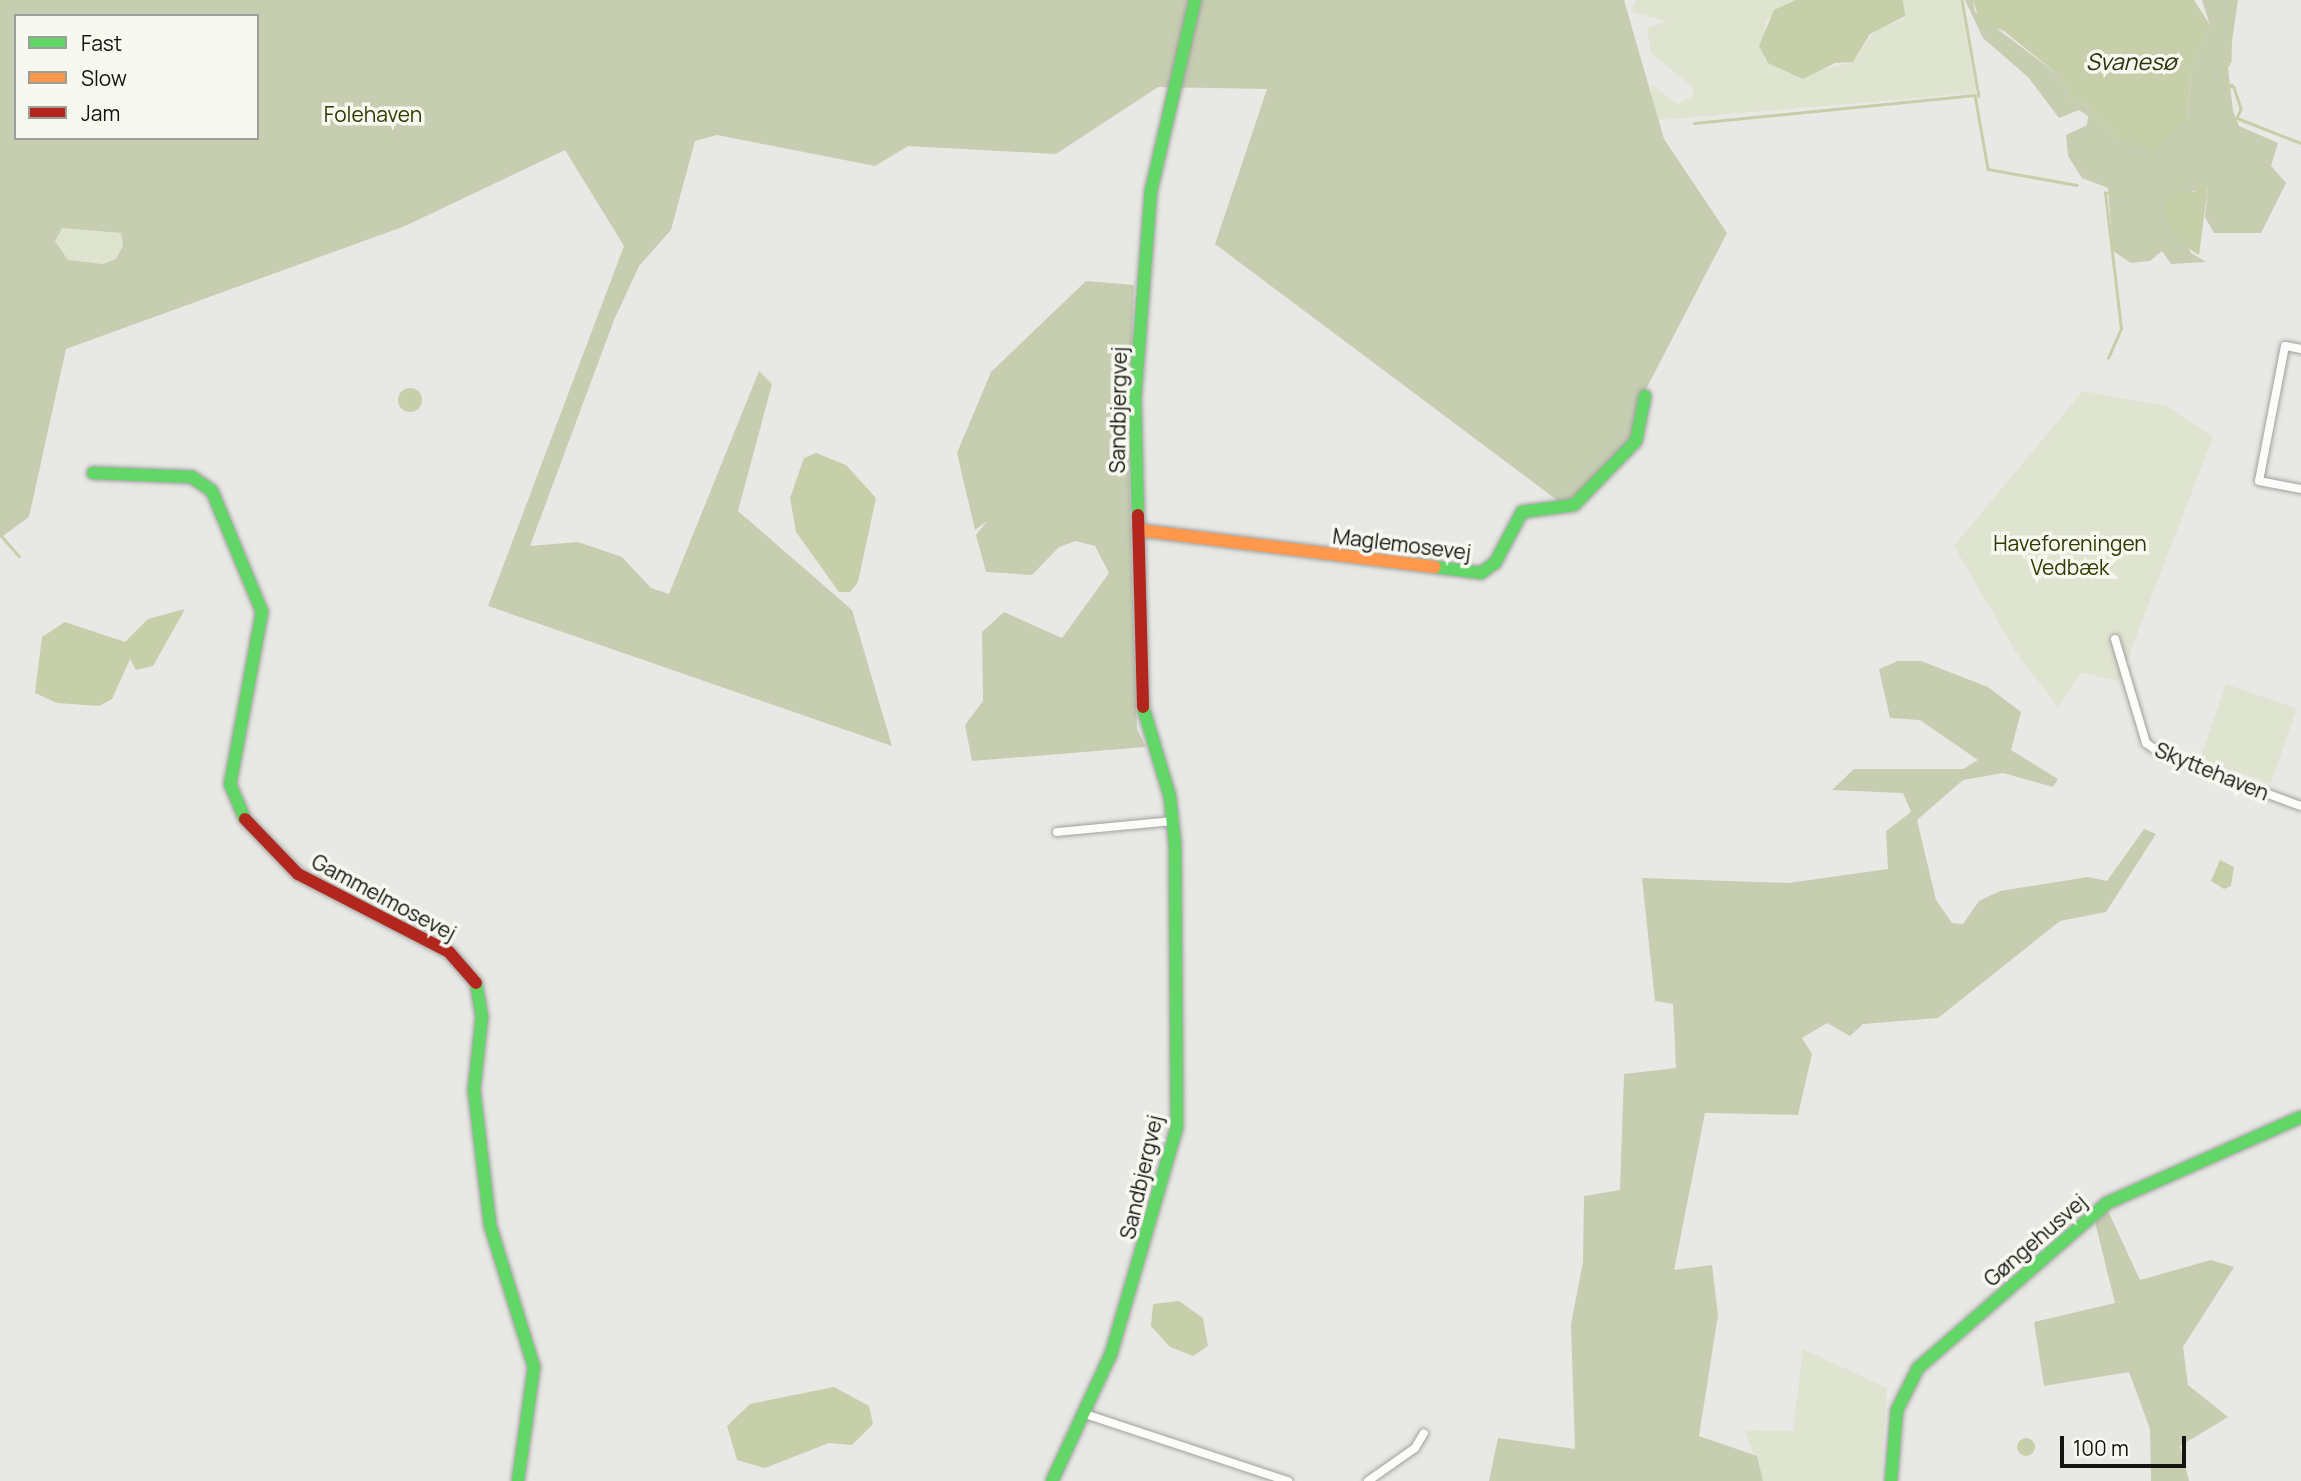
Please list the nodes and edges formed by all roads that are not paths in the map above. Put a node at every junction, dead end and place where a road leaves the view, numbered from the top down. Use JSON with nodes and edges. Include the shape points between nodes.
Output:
{"nodes":[{"id":1,"x":1195,"y":0,"type":"edge"},
{"id":2,"x":2301,"y":349,"type":"edge"},
{"id":3,"x":1645,"y":396,"type":"dead end"},
{"id":4,"x":93,"y":473,"type":"dead end"},
{"id":5,"x":2301,"y":489,"type":"edge"},
{"id":6,"x":1138,"y":530,"type":"junction"},
{"id":7,"x":2115,"y":639,"type":"dead end"},
{"id":8,"x":2301,"y":806,"type":"edge"},
{"id":9,"x":1174,"y":821,"type":"junction"},
{"id":10,"x":1057,"y":832,"type":"dead end"},
{"id":11,"x":2301,"y":1117,"type":"edge"},
{"id":12,"x":1085,"y":1414,"type":"junction"},
{"id":13,"x":1424,"y":1433,"type":"dead end"},
{"id":14,"x":518,"y":1481,"type":"edge"},
{"id":15,"x":1052,"y":1481,"type":"edge"},
{"id":16,"x":1288,"y":1481,"type":"edge"},
{"id":17,"x":1368,"y":1481,"type":"edge"},
{"id":18,"x":1891,"y":1481,"type":"edge"}],
"edges":[{"from":1,"to":6,"type":"street","name":"Sandbjergvej","via":[[1155,169],[1143,258],[1135,398]]},
{"from":2,"to":5,"type":"street","via":[[2285,346],[2259,481]]},
{"from":3,"to":6,"type":"street","name":"Maglemosevej","via":[[1636,441],[1574,505],[1522,512],[1496,563],[1481,573]]},
{"from":4,"to":14,"type":"street","name":"Gammelmosevej","via":[[192,477],[212,491],[262,611],[230,784],[246,822],[298,874],[449,952],[475,978],[482,1016],[474,1090],[490,1225],[534,1367]]},
{"from":6,"to":9,"type":"street","name":"Sandbjergvej","via":[[1142,702]]},
{"from":7,"to":8,"type":"street","name":"Skyttehaven","via":[[2146,743],[2163,755]]},
{"from":9,"to":10,"type":"street"},
{"from":9,"to":12,"type":"street","name":"Sandbjergvej","via":[[1177,1127],[1136,1279]]},
{"from":11,"to":18,"type":"street","name":"Gøngehusvej","via":[[2107,1203],[1918,1368],[1897,1410]]},
{"from":12,"to":15,"type":"street","name":"Sandbjergvej"},
{"from":12,"to":16,"type":"street"},
{"from":13,"to":17,"type":"street","via":[[1415,1448]]}]}
